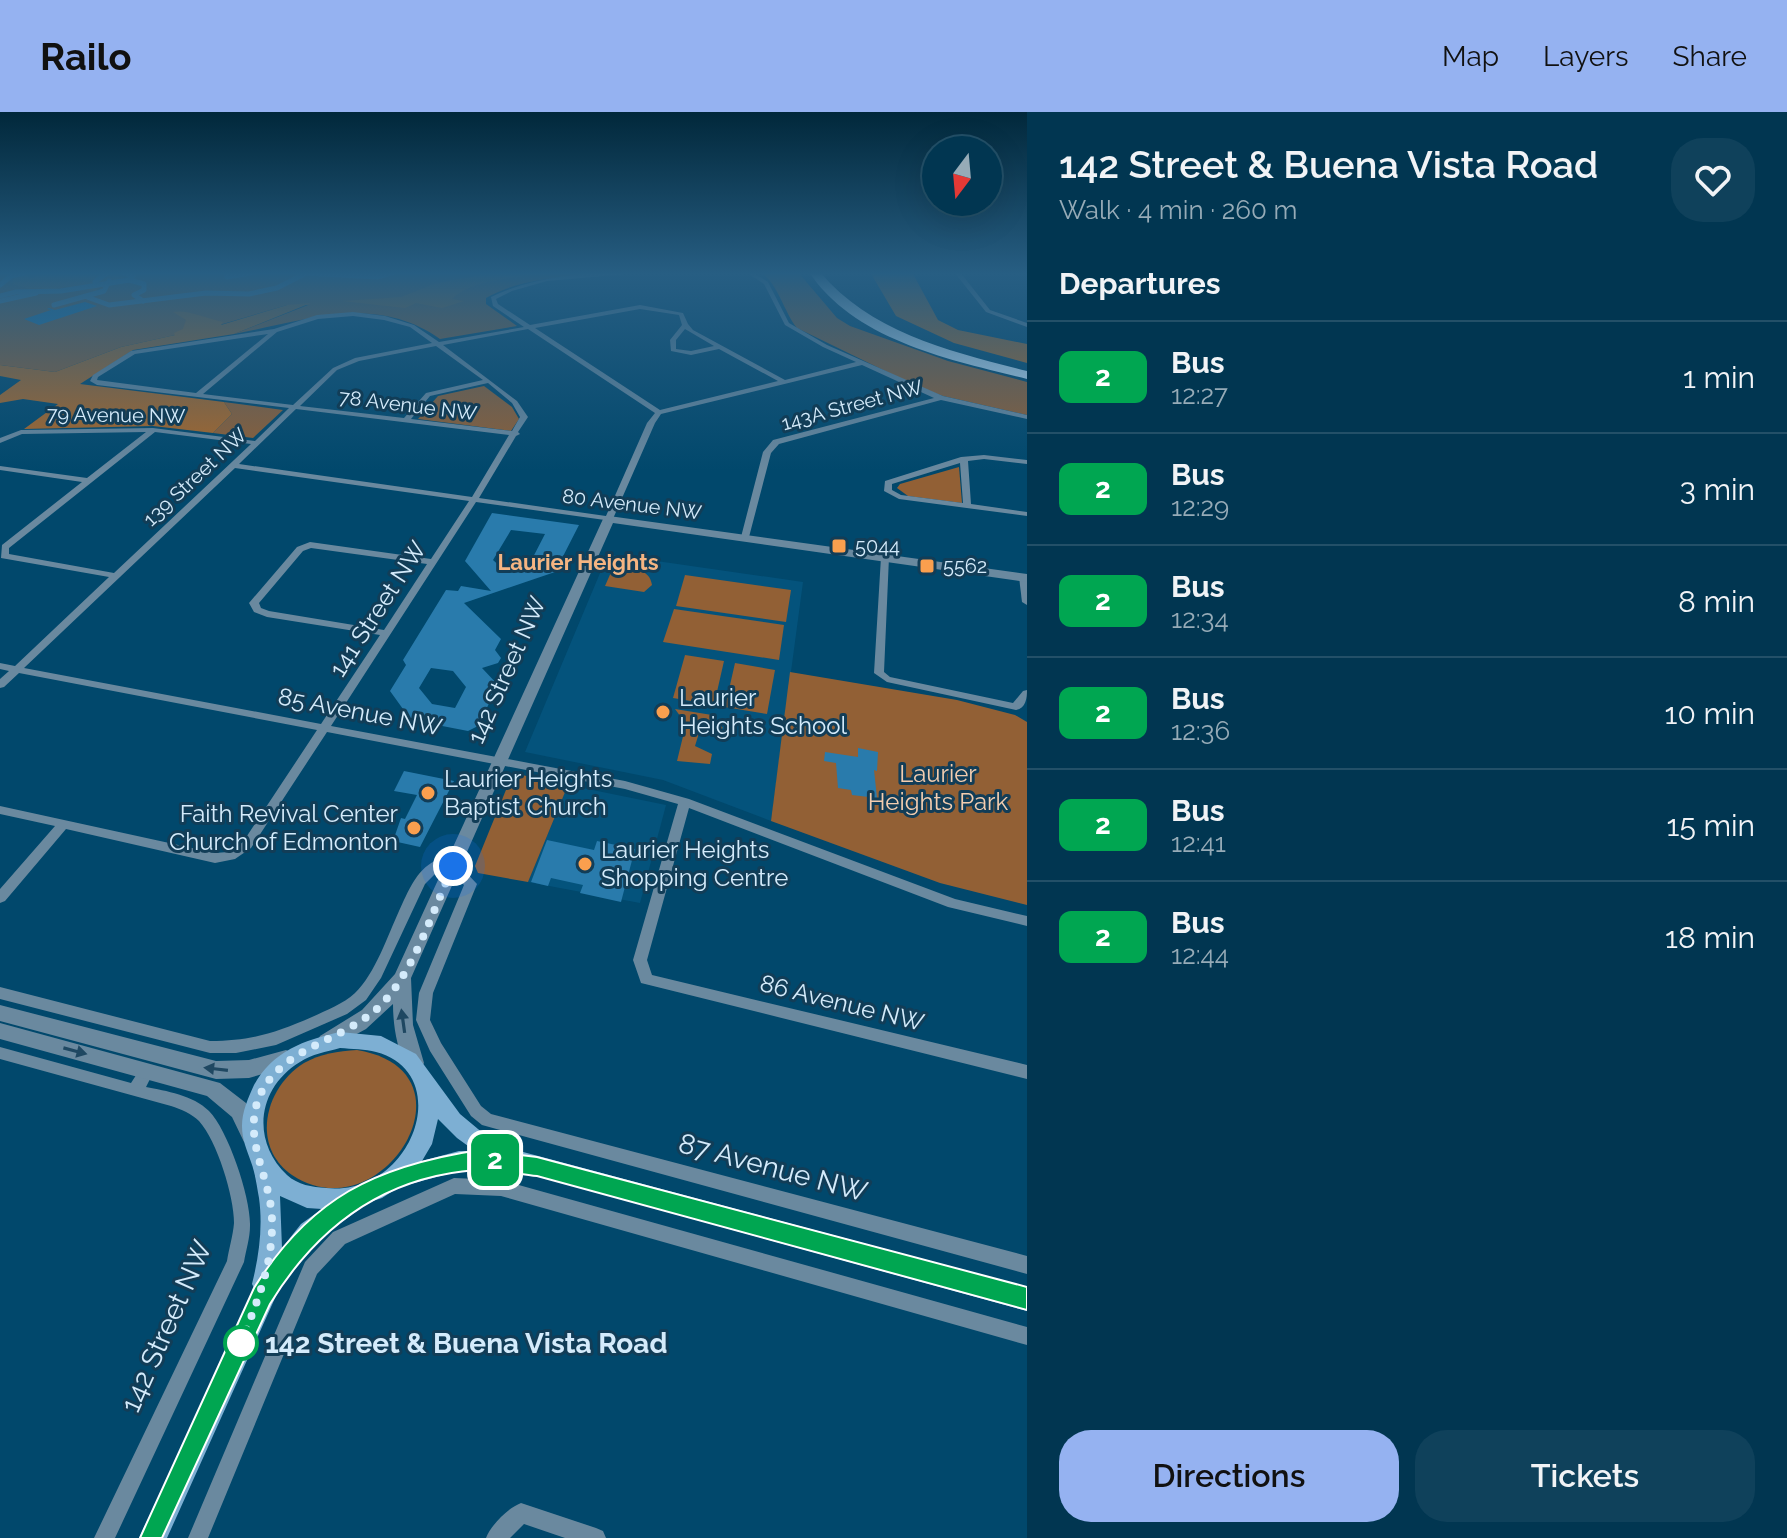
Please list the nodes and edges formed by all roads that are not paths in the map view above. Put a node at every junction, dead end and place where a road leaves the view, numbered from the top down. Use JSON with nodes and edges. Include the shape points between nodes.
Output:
{"nodes":[{"id":1,"x":224,"y":339,"type":"edge"},
{"id":2,"x":266,"y":339,"type":"edge"},
{"id":3,"x":432,"y":339,"type":"edge"},
{"id":4,"x":468,"y":339,"type":"edge"},
{"id":5,"x":545,"y":339,"type":"edge"},
{"id":6,"x":674,"y":339,"type":"edge"},
{"id":7,"x":706,"y":339,"type":"edge"},
{"id":8,"x":815,"y":339,"type":"edge"},
{"id":9,"x":911,"y":339,"type":"edge"},
{"id":10,"x":926,"y":339,"type":"edge"},
{"id":11,"x":440,"y":344,"type":"junction"},
{"id":12,"x":719,"y":347,"type":"junction"},
{"id":13,"x":862,"y":363,"type":"junction"},
{"id":14,"x":1027,"y":372,"type":"edge"},
{"id":15,"x":489,"y":381,"type":"junction"},
{"id":16,"x":784,"y":382,"type":"junction"},
{"id":17,"x":196,"y":396,"type":"junction"},
{"id":18,"x":941,"y":398,"type":"junction"},
{"id":19,"x":297,"y":407,"type":"junction"},
{"id":20,"x":659,"y":412,"type":"junction"},
{"id":21,"x":1027,"y":417,"type":"edge"},
{"id":22,"x":405,"y":421,"type":"junction"},
{"id":23,"x":153,"y":430,"type":"junction"},
{"id":24,"x":516,"y":434,"type":"junction"},
{"id":25,"x":0,"y":441,"type":"edge"},
{"id":26,"x":257,"y":443,"type":"junction"},
{"id":27,"x":964,"y":459,"type":"junction"},
{"id":28,"x":1027,"y":462,"type":"edge"},
{"id":29,"x":233,"y":465,"type":"junction"},
{"id":30,"x":0,"y":468,"type":"edge"},
{"id":31,"x":90,"y":481,"type":"junction"},
{"id":32,"x":474,"y":500,"type":"junction"},
{"id":33,"x":967,"y":507,"type":"junction"},
{"id":34,"x":1027,"y":514,"type":"edge"},
{"id":35,"x":609,"y":519,"type":"junction"},
{"id":36,"x":745,"y":537,"type":"junction"},
{"id":37,"x":885,"y":557,"type":"junction"},
{"id":38,"x":433,"y":562,"type":"junction"},
{"id":39,"x":116,"y":576,"type":"junction"},
{"id":40,"x":1026,"y":577,"type":"edge"},
{"id":41,"x":1027,"y":602,"type":"edge"},
{"id":42,"x":384,"y":633,"type":"junction"},
{"id":43,"x":0,"y":666,"type":"edge"},
{"id":44,"x":18,"y":669,"type":"junction"},
{"id":45,"x":0,"y":685,"type":"edge"},
{"id":46,"x":1027,"y":693,"type":"edge"},
{"id":47,"x":324,"y":727,"type":"junction"},
{"id":48,"x":500,"y":760,"type":"junction"},
{"id":49,"x":685,"y":802,"type":"junction"},
{"id":50,"x":0,"y":810,"type":"edge"},
{"id":51,"x":64,"y":824,"type":"junction"},
{"id":52,"x":453,"y":866,"type":"junction"},
{"id":53,"x":0,"y":898,"type":"edge"},
{"id":54,"x":1027,"y":921,"type":"edge"},
{"id":55,"x":402,"y":978,"type":"junction"},
{"id":56,"x":0,"y":993,"type":"edge"},
{"id":57,"x":0,"y":1013,"type":"edge"},
{"id":58,"x":0,"y":1031,"type":"edge"},
{"id":59,"x":313,"y":1047,"type":"junction"},
{"id":60,"x":0,"y":1053,"type":"edge"},
{"id":61,"x":292,"y":1057,"type":"junction"},
{"id":62,"x":414,"y":1063,"type":"junction"},
{"id":63,"x":147,"y":1071,"type":"junction"},
{"id":64,"x":1027,"y":1072,"type":"edge"},
{"id":65,"x":425,"y":1082,"type":"junction"},
{"id":66,"x":135,"y":1091,"type":"junction"},
{"id":67,"x":545,"y":1138,"type":"junction"},
{"id":68,"x":253,"y":1142,"type":"junction"},
{"id":69,"x":262,"y":1166,"type":"junction"},
{"id":70,"x":537,"y":1166,"type":"junction"},
{"id":71,"x":395,"y":1180,"type":"junction"},
{"id":72,"x":369,"y":1193,"type":"junction"},
{"id":73,"x":1027,"y":1265,"type":"edge"},
{"id":74,"x":1027,"y":1299,"type":"edge"},
{"id":75,"x":253,"y":1316,"type":"junction"},
{"id":76,"x":1027,"y":1336,"type":"edge"},
{"id":77,"x":104,"y":1538,"type":"edge"},
{"id":78,"x":153,"y":1538,"type":"edge"},
{"id":79,"x":198,"y":1538,"type":"edge"},
{"id":80,"x":496,"y":1538,"type":"edge"},
{"id":81,"x":596,"y":1538,"type":"edge"}],
"edges":[{"from":1,"to":17,"type":"street","name":"78 Avenue NW","via":[[133,352],[93,379]]},
{"from":2,"to":17,"type":"street"},
{"from":3,"to":11,"type":"street"},
{"from":4,"to":11,"type":"street","name":"139 Street NW"},
{"from":5,"to":20,"type":"street"},
{"from":6,"to":12,"type":"street","via":[[673,350],[691,353]]},
{"from":7,"to":12,"type":"street"},
{"from":8,"to":13,"type":"street"},
{"from":9,"to":14,"type":"highway"},
{"from":10,"to":14,"type":"highway"},
{"from":11,"to":15,"type":"street"},
{"from":11,"to":19,"type":"street","name":"139 Street NW","via":[[357,359],[335,369]]},
{"from":12,"to":16,"type":"street"},
{"from":13,"to":16,"type":"street"},
{"from":13,"to":18,"type":"street"},
{"from":15,"to":22,"type":"street","via":[[428,394]]},
{"from":15,"to":24,"type":"street","name":"141 Street NW","via":[[515,402],[524,417]]},
{"from":16,"to":20,"type":"street"},
{"from":17,"to":19,"type":"street","name":"78 Avenue NW"},
{"from":18,"to":21,"type":"street"},
{"from":18,"to":36,"type":"street","name":"143A Street NW","via":[[776,442],[767,452]]},
{"from":19,"to":22,"type":"street","name":"78 Avenue NW"},
{"from":19,"to":26,"type":"street","name":"139 Street NW"},
{"from":20,"to":35,"type":"street","name":"142 Street NW"},
{"from":22,"to":24,"type":"street","name":"78 Avenue NW"},
{"from":23,"to":25,"type":"street","name":"79 Avenue NW","via":[[21,432]]},
{"from":23,"to":26,"type":"street","name":"79 Avenue NW"},
{"from":23,"to":31,"type":"street"},
{"from":24,"to":32,"type":"street","name":"141 Street NW"},
{"from":26,"to":29,"type":"street","name":"139 Street NW"},
{"from":27,"to":28,"type":"street"},
{"from":27,"to":33,"type":"street"},
{"from":27,"to":33,"type":"street","via":[[895,478],[888,491]]},
{"from":29,"to":32,"type":"street","name":"80 Avenue NW"},
{"from":29,"to":39,"type":"street","name":"139 Street NW"},
{"from":30,"to":31,"type":"street"},
{"from":31,"to":39,"type":"street","via":[[5,547],[4,556]]},
{"from":32,"to":35,"type":"street","name":"80 Avenue NW"},
{"from":32,"to":38,"type":"street","name":"141 Street NW"},
{"from":33,"to":34,"type":"street"},
{"from":35,"to":36,"type":"street","name":"80 Avenue NW"},
{"from":35,"to":48,"type":"street","name":"142 Street NW"},
{"from":36,"to":37,"type":"street","name":"80 Avenue NW"},
{"from":37,"to":40,"type":"street","name":"80 Avenue NW"},
{"from":37,"to":46,"type":"street","via":[[879,673],[1016,707]]},
{"from":38,"to":42,"type":"street","name":"141 Street NW"},
{"from":38,"to":42,"type":"street","via":[[310,545],[300,549],[254,603],[257,610]]},
{"from":39,"to":44,"type":"street","name":"139 Street NW"},
{"from":40,"to":41,"type":"street"},
{"from":42,"to":47,"type":"street","name":"141 Street NW"},
{"from":43,"to":44,"type":"street","name":"85 Avenue NW"},
{"from":44,"to":45,"type":"street","name":"139 Street NW"},
{"from":44,"to":47,"type":"street","name":"85 Avenue NW"},
{"from":47,"to":48,"type":"street","name":"85 Avenue NW"},
{"from":47,"to":51,"type":"street","name":"141 Street NW","via":[[247,845],[231,856],[215,858]]},
{"from":48,"to":49,"type":"street","name":"85 Avenue NW"},
{"from":48,"to":52,"type":"street","name":"142 Street NW"},
{"from":49,"to":54,"type":"street","name":"85 Avenue NW","via":[[953,904]]},
{"from":49,"to":64,"type":"street","name":"86 Avenue NW","via":[[640,960],[646,979]]},
{"from":50,"to":51,"type":"street"},
{"from":51,"to":53,"type":"street"},
{"from":52,"to":55,"type":"street","name":"142 Street NW"},
{"from":52,"to":56,"type":"street","via":[[435,866],[420,881],[374,978],[352,1004],[276,1039],[210,1047]]},
{"from":52,"to":67,"type":"street","name":"87 Avenue NW","via":[[471,884],[426,993],[423,1020],[429,1038],[476,1111],[487,1120]]},
{"from":55,"to":59,"type":"street","name":"142 Street NW","via":[[367,1017]]},
{"from":62,"to":55,"type":"street","name":"142 Street NW","one_way":true,"via":[[403,1025]]},
{"from":61,"to":57,"type":"street","one_way":true,"via":[[249,1069],[216,1070]]},
{"from":58,"to":63,"type":"street","one_way":true},
{"from":59,"to":61,"type":"main road"},
{"from":59,"to":62,"type":"main road","via":[[367,1040]]},
{"from":60,"to":66,"type":"street"},
{"from":61,"to":68,"type":"main road","via":[[261,1094]]},
{"from":62,"to":65,"type":"main road"},
{"from":63,"to":66,"type":"street"},
{"from":63,"to":68,"type":"street","via":[[223,1095],[239,1110]]},
{"from":65,"to":70,"type":"main road","via":[[439,1107],[473,1139],[503,1156]]},
{"from":65,"to":71,"type":"main road","via":[[430,1105],[427,1131],[415,1157]]},
{"from":66,"to":77,"type":"street","name":"142 Street NW","via":[[203,1115],[232,1178],[243,1223],[235,1262]]},
{"from":67,"to":70,"type":"street"},
{"from":67,"to":73,"type":"street","name":"87 Avenue NW"},
{"from":68,"to":69,"type":"main road"},
{"from":69,"to":72,"type":"main road","via":[[281,1185],[306,1197],[337,1200]]},
{"from":69,"to":75,"type":"main road","via":[[272,1241]]},
{"from":70,"to":71,"type":"main road","via":[[459,1161]]},
{"from":70,"to":74,"type":"main road"},
{"from":71,"to":72,"type":"main road"},
{"from":72,"to":75,"type":"main road","via":[[323,1220],[296,1246]]},
{"from":75,"to":78,"type":"main road"},
{"from":76,"to":79,"type":"street","via":[[501,1188],[454,1186],[339,1238],[311,1268]]},
{"from":80,"to":81,"type":"street","via":[[521,1513]]}]}
